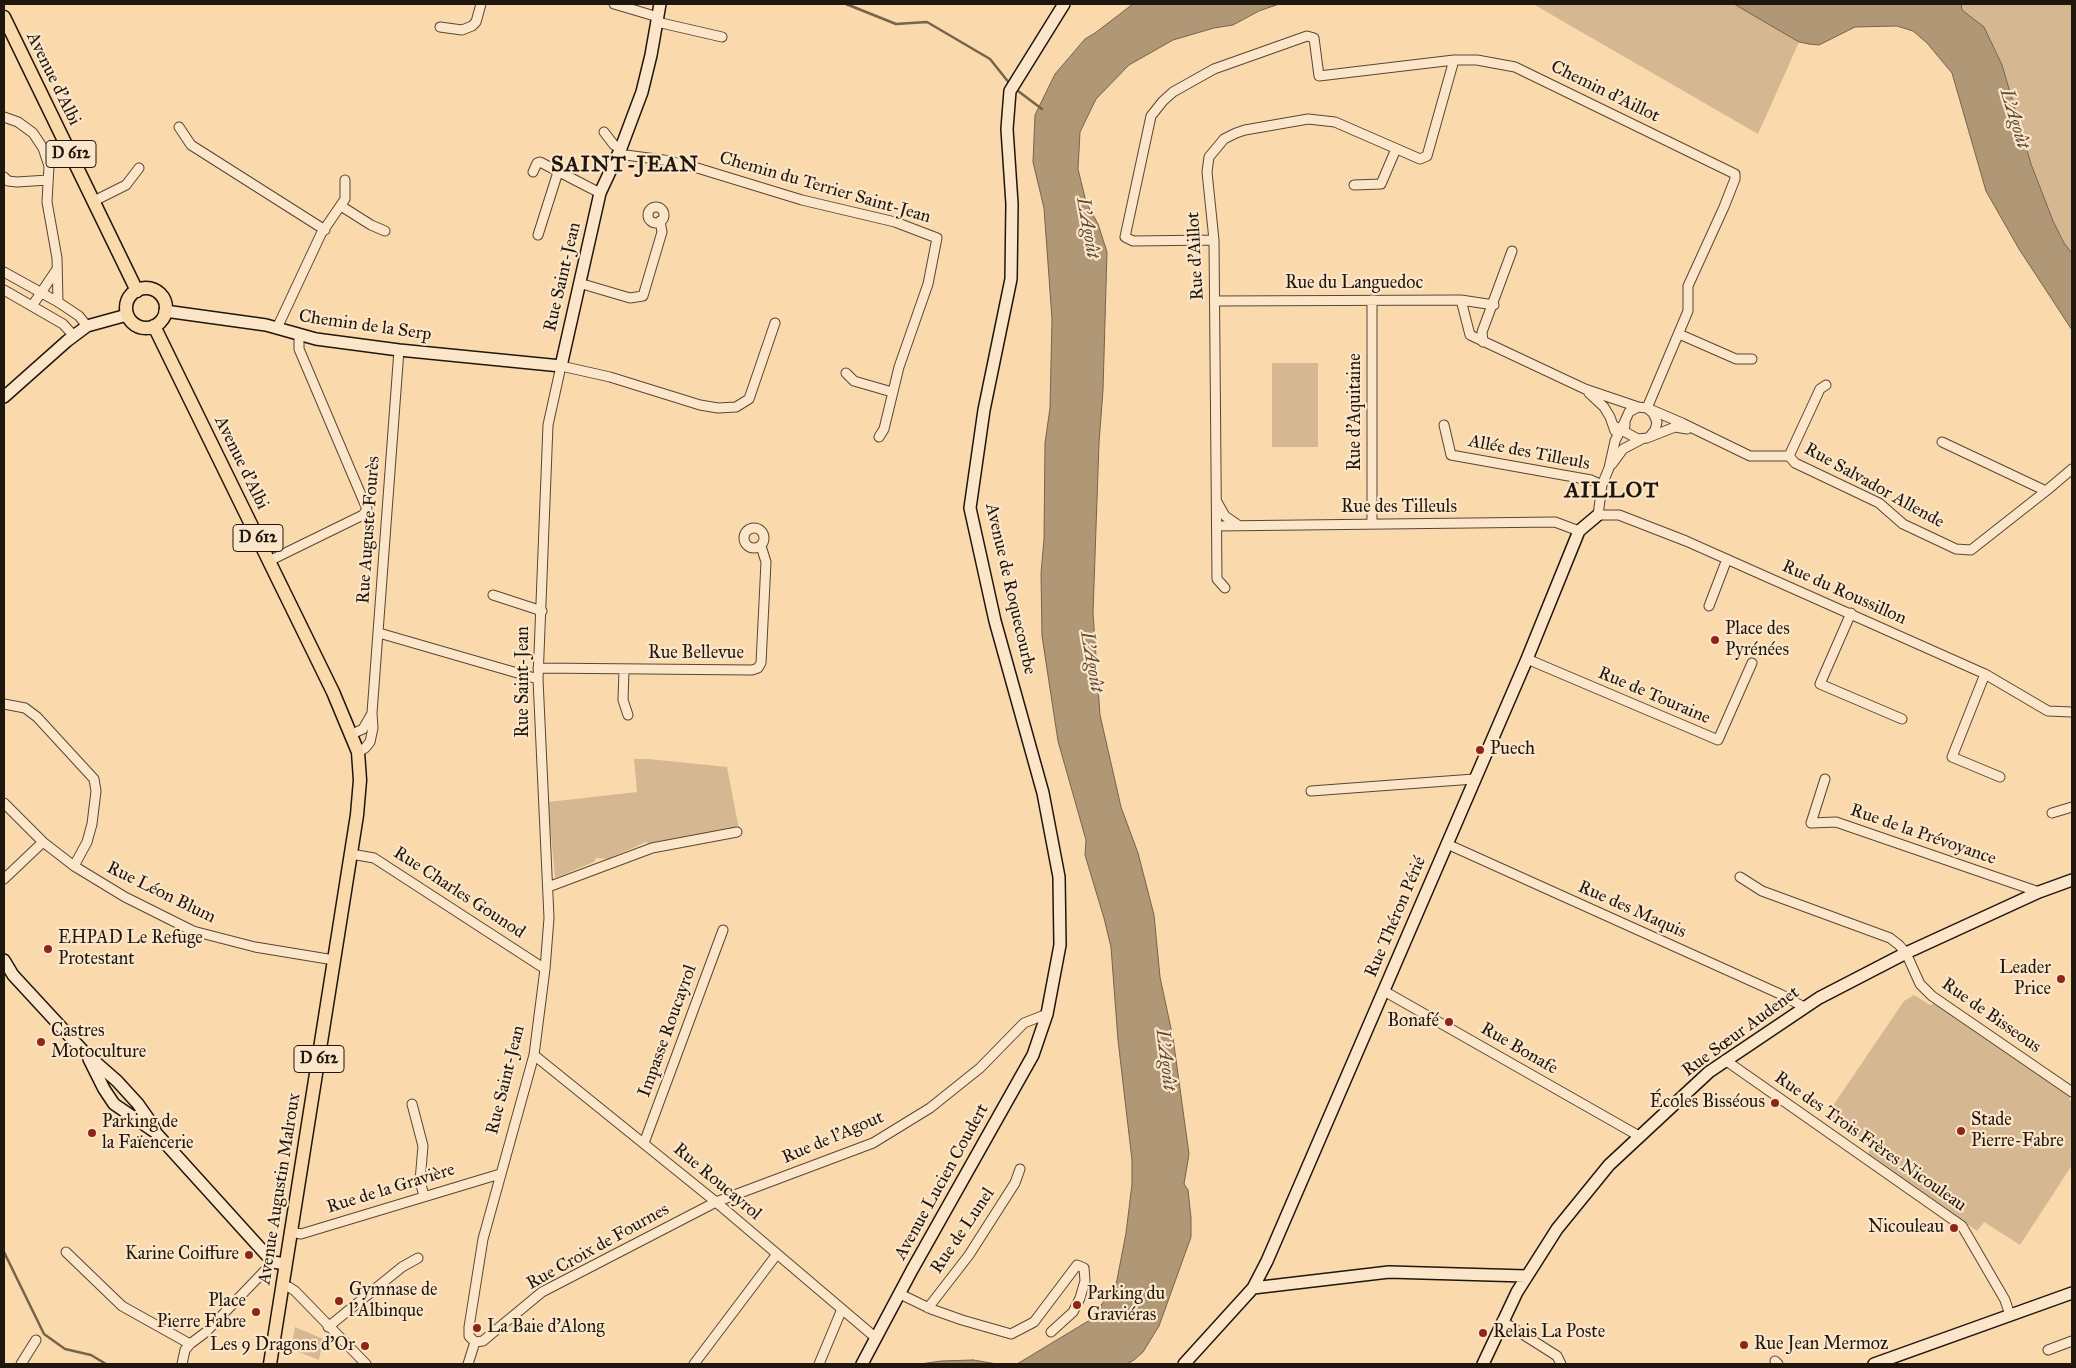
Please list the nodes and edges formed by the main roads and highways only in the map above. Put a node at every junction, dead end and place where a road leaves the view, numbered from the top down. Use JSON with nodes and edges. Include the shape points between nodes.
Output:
{"nodes":[{"id":1,"x":4,"y":17,"type":"edge"},
{"id":2,"x":137,"y":290,"type":"junction"},
{"id":3,"x":154,"y":326,"type":"junction"},
{"id":4,"x":358,"y":752,"type":"joint"},
{"id":5,"x":270,"y":1364,"type":"edge"}],
"edges":[{"from":1,"to":2,"type":"main road","name":"Avenue d'Albi","number":"D 612"},
{"from":2,"to":3,"type":"main road","via":[[128,299],[127,315],[141,327]]},
{"from":2,"to":3,"type":"main road","via":[[155,290],[164,299],[166,311]]},
{"from":3,"to":4,"type":"main road","name":"Avenue d'Albi","number":"D 612","via":[[334,692]]},
{"from":4,"to":5,"type":"main road","name":"Avenue Augustin Malroux","number":"D 612","via":[[360,791],[351,854],[291,1232],[279,1263],[282,1286]]}]}
